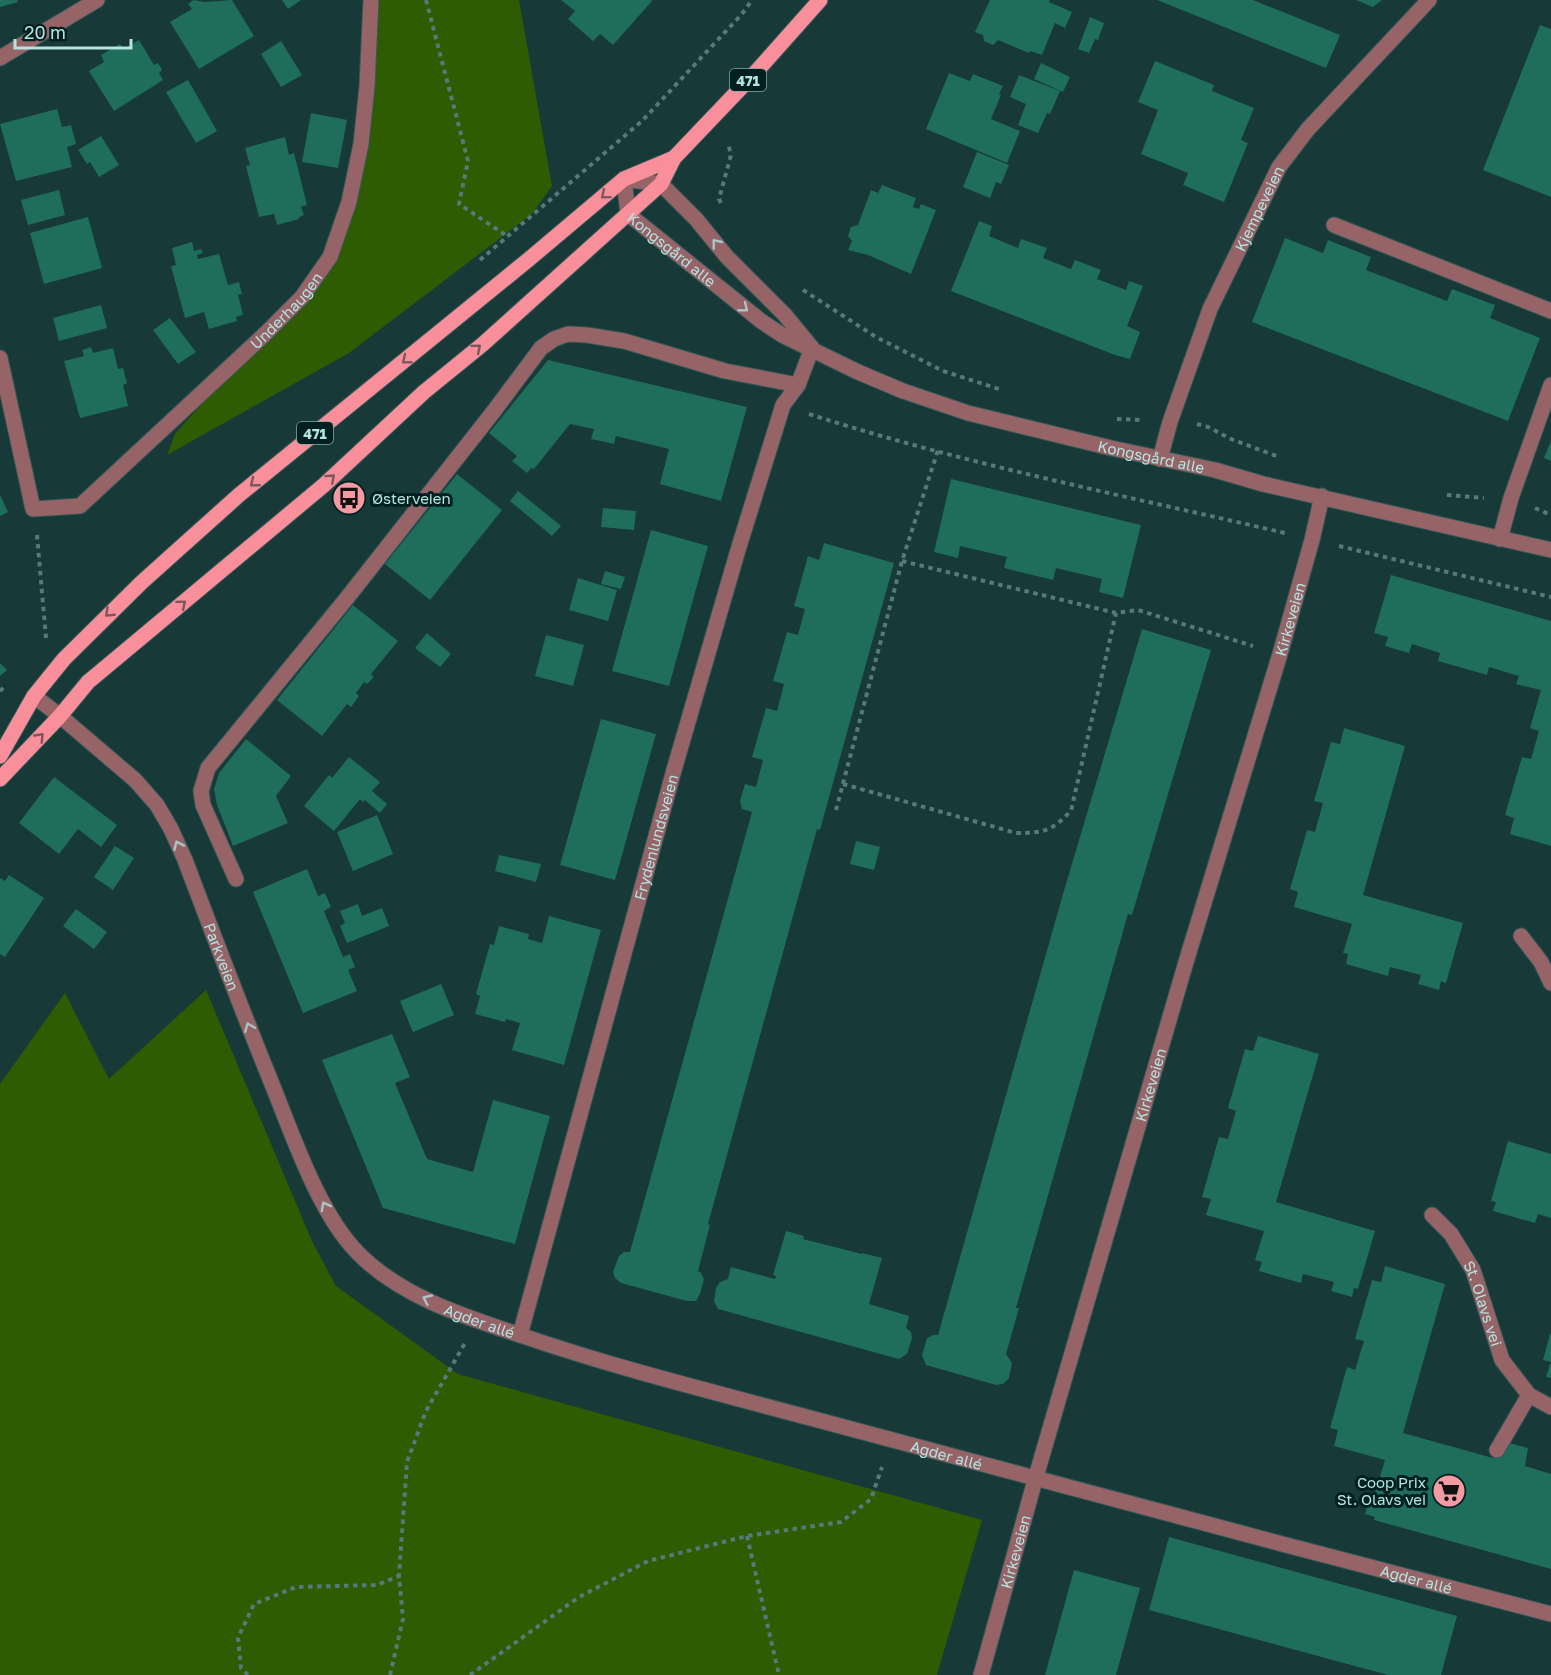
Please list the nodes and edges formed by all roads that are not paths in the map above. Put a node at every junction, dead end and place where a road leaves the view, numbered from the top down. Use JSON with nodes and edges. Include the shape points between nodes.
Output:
{"nodes":[{"id":1,"x":97,"y":0,"type":"edge"},
{"id":2,"x":371,"y":0,"type":"edge"},
{"id":3,"x":820,"y":0,"type":"edge"},
{"id":4,"x":1429,"y":0,"type":"edge"},
{"id":5,"x":0,"y":58,"type":"edge"},
{"id":6,"x":674,"y":158,"type":"junction"},
{"id":7,"x":624,"y":179,"type":"junction"},
{"id":8,"x":661,"y":184,"type":"junction"},
{"id":9,"x":628,"y":214,"type":"junction"},
{"id":10,"x":1334,"y":225,"type":"dead end"},
{"id":11,"x":1551,"y":311,"type":"edge"},
{"id":12,"x":812,"y":348,"type":"junction"},
{"id":13,"x":0,"y":358,"type":"edge"},
{"id":14,"x":798,"y":385,"type":"junction"},
{"id":15,"x":1551,"y":385,"type":"edge"},
{"id":16,"x":1160,"y":459,"type":"junction"},
{"id":17,"x":1322,"y":496,"type":"junction"},
{"id":18,"x":1500,"y":539,"type":"junction"},
{"id":19,"x":1551,"y":550,"type":"edge"},
{"id":20,"x":34,"y":696,"type":"junction"},
{"id":21,"x":60,"y":716,"type":"junction"},
{"id":22,"x":0,"y":756,"type":"edge"},
{"id":23,"x":0,"y":779,"type":"edge"},
{"id":24,"x":236,"y":879,"type":"dead end"},
{"id":25,"x":1521,"y":936,"type":"dead end"},
{"id":26,"x":1551,"y":983,"type":"edge"},
{"id":27,"x":1432,"y":1215,"type":"dead end"},
{"id":28,"x":359,"y":1254,"type":"joint"},
{"id":29,"x":520,"y":1335,"type":"junction"},
{"id":30,"x":1529,"y":1395,"type":"junction"},
{"id":31,"x":1551,"y":1407,"type":"edge"},
{"id":32,"x":1497,"y":1449,"type":"dead end"},
{"id":33,"x":1035,"y":1480,"type":"junction"},
{"id":34,"x":1551,"y":1614,"type":"edge"},
{"id":35,"x":981,"y":1675,"type":"edge"}],
"edges":[{"from":1,"to":5,"type":"street"},
{"from":2,"to":13,"type":"street","name":"Underhaugen","via":[[361,144],[349,202],[330,257],[302,297],[264,335],[80,506],[33,509]]},
{"from":3,"to":6,"type":"main road","number":"471"},
{"from":4,"to":16,"type":"street","name":"Kjempeveien","via":[[1321,114],[1279,167],[1210,309]]},
{"from":6,"to":7,"type":"main road","number":"471"},
{"from":6,"to":8,"type":"main road","number":"471"},
{"from":7,"to":8,"type":"street"},
{"from":7,"to":9,"type":"street","name":"Kongsgård alle"},
{"from":7,"to":20,"type":"main road","number":"471","one_way":true,"via":[[239,495],[103,620]]},
{"from":8,"to":9,"type":"main road","number":"471"},
{"from":12,"to":8,"type":"street","name":"Kongsgård alle","one_way":true},
{"from":9,"to":12,"type":"street","name":"Kongsgård alle","one_way":true,"via":[[761,321]]},
{"from":21,"to":9,"type":"main road","number":"471","one_way":true,"via":[[88,682],[324,484]]},
{"from":10,"to":11,"type":"street"},
{"from":12,"to":14,"type":"street","name":"Frydenlundsveien"},
{"from":12,"to":16,"type":"street","name":"Kongsgård alle","via":[[903,391],[968,412]]},
{"from":14,"to":24,"type":"street","via":[[725,371],[587,334],[568,334],[541,348],[347,598],[208,768],[201,791],[203,805]]},
{"from":14,"to":29,"type":"street","name":"Frydenlundsveien","via":[[783,405],[738,550]]},
{"from":15,"to":18,"type":"street"},
{"from":16,"to":17,"type":"street","name":"Kongsgård alle"},
{"from":17,"to":18,"type":"street","name":"Kongsgård alle"},
{"from":17,"to":33,"type":"street","name":"Kirkeveien","via":[[1280,654]]},
{"from":18,"to":19,"type":"street","name":"Kongsgård alle"},
{"from":20,"to":21,"type":"street","name":"Parkveien"},
{"from":20,"to":22,"type":"main road","number":"471"},
{"from":23,"to":21,"type":"main road","number":"471","one_way":true},
{"from":28,"to":21,"type":"street","name":"Parkveien","one_way":true,"via":[[338,1230],[296,1144],[171,829],[135,780]]},
{"from":25,"to":26,"type":"street"},
{"from":27,"to":30,"type":"street","name":"St. Olavs vei","via":[[1451,1234],[1473,1270],[1502,1360]]},
{"from":29,"to":28,"type":"street","name":"Agder allé","one_way":true,"via":[[427,1299],[388,1279]]},
{"from":29,"to":33,"type":"street","name":"Agder allé","via":[[575,1354]]},
{"from":30,"to":31,"type":"street","name":"St. Olavs vei"},
{"from":30,"to":32,"type":"street"},
{"from":33,"to":34,"type":"street","name":"Agder allé"},
{"from":33,"to":35,"type":"street","name":"Kirkeveien"}]}
